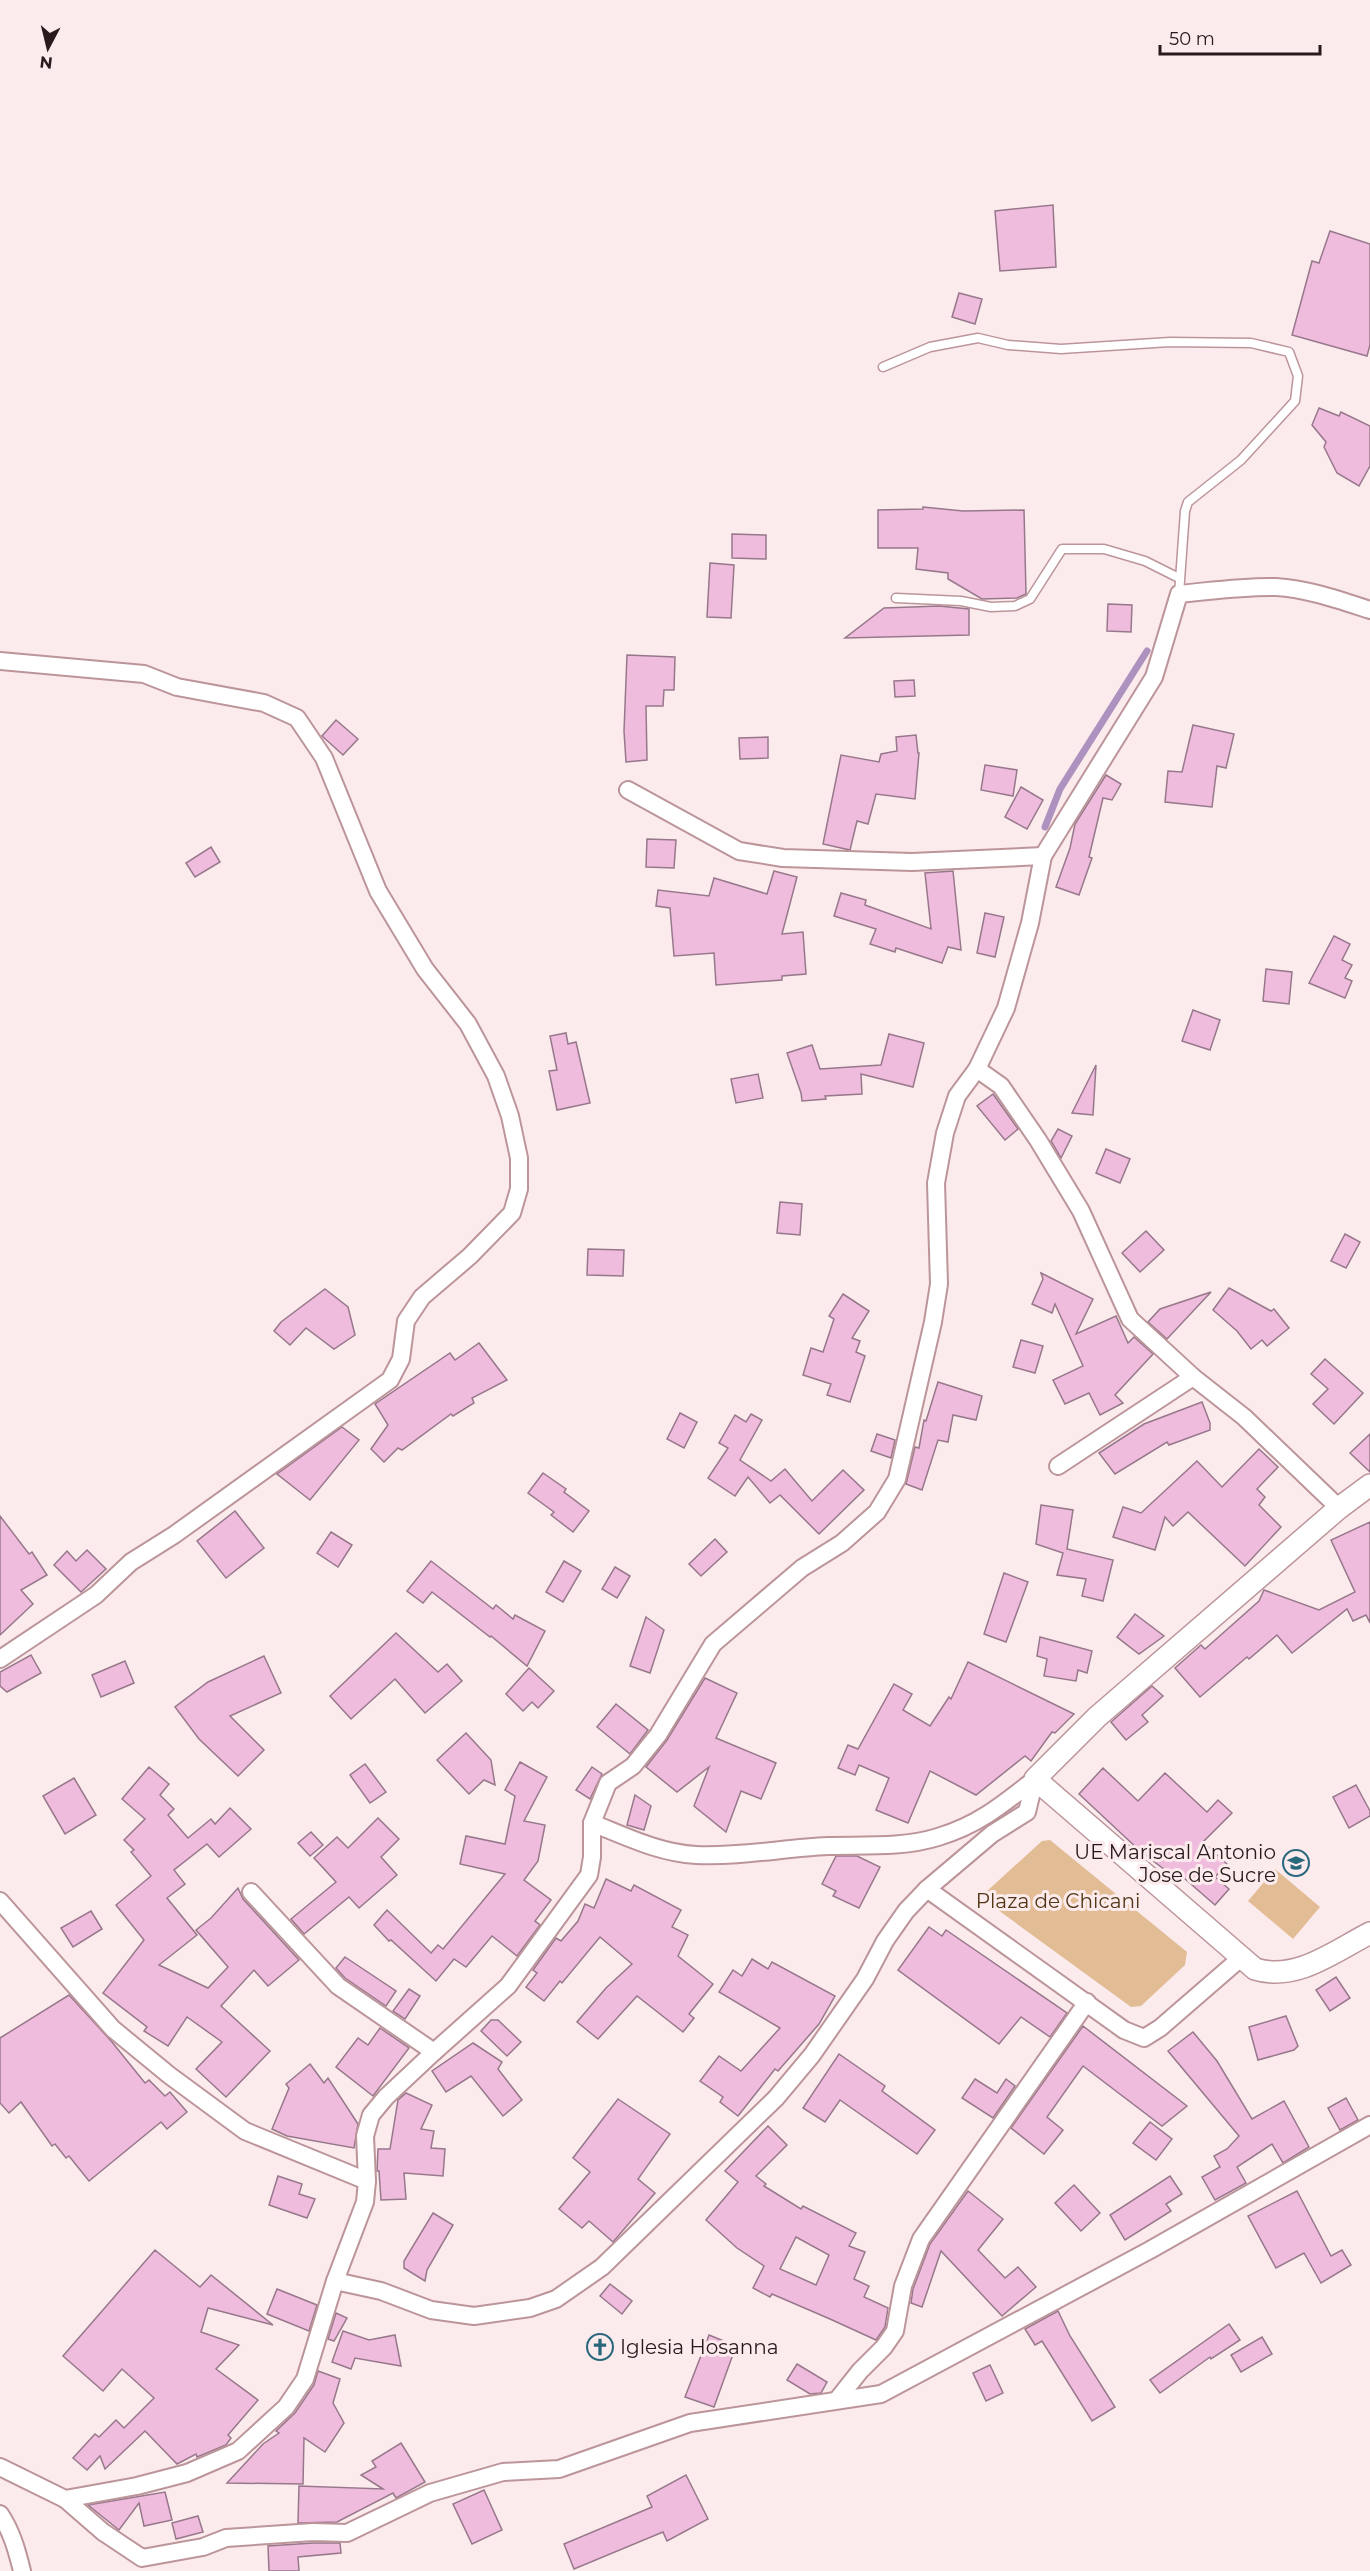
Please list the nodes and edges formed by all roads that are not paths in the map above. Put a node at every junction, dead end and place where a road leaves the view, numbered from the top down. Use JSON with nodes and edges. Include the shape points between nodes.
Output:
{"nodes":[{"id":1,"x":883,"y":367,"type":"dead end"},
{"id":2,"x":1179,"y":586,"type":"junction"},
{"id":3,"x":896,"y":598,"type":"dead end"},
{"id":4,"x":1370,"y":610,"type":"edge"},
{"id":5,"x":0,"y":661,"type":"edge"},
{"id":6,"x":628,"y":790,"type":"dead end"},
{"id":7,"x":1044,"y":856,"type":"junction"},
{"id":8,"x":977,"y":1070,"type":"junction"},
{"id":9,"x":1193,"y":1377,"type":"junction"},
{"id":10,"x":1058,"y":1466,"type":"dead end"},
{"id":11,"x":1370,"y":1485,"type":"edge"},
{"id":12,"x":1339,"y":1508,"type":"junction"},
{"id":13,"x":0,"y":1659,"type":"edge"},
{"id":14,"x":1035,"y":1779,"type":"junction"},
{"id":15,"x":592,"y":1823,"type":"junction"},
{"id":16,"x":927,"y":1889,"type":"junction"},
{"id":17,"x":251,"y":1892,"type":"dead end"},
{"id":18,"x":0,"y":1901,"type":"edge"},
{"id":19,"x":1370,"y":1933,"type":"edge"},
{"id":20,"x":1242,"y":1957,"type":"junction"},
{"id":21,"x":1088,"y":2002,"type":"junction"},
{"id":22,"x":434,"y":2052,"type":"junction"},
{"id":23,"x":1370,"y":2125,"type":"edge"},
{"id":24,"x":367,"y":2181,"type":"junction"},
{"id":25,"x":335,"y":2281,"type":"junction"},
{"id":26,"x":837,"y":2400,"type":"junction"},
{"id":27,"x":0,"y":2470,"type":"edge"},
{"id":28,"x":65,"y":2499,"type":"junction"},
{"id":29,"x":0,"y":2514,"type":"edge"},
{"id":30,"x":22,"y":2571,"type":"edge"}],
"edges":[{"from":1,"to":2,"type":"lane","via":[[930,347],[978,338],[1061,349],[1170,342],[1251,343],[1289,352],[1298,376],[1295,401],[1241,460],[1188,502]]},
{"from":2,"to":3,"type":"lane","via":[[1145,561],[1104,549],[1062,549],[1030,599],[1015,606]]},
{"from":2,"to":4,"type":"street","via":[[1278,587],[1324,595]]},
{"from":2,"to":7,"type":"street","via":[[1154,677]]},
{"from":5,"to":13,"type":"street","via":[[144,674],[177,687],[264,703],[297,718],[324,758],[378,891],[425,969],[468,1024],[496,1076],[519,1158],[519,1189],[512,1213],[422,1297],[406,1321],[401,1359],[390,1380],[131,1562],[96,1595]]},
{"from":6,"to":7,"type":"street","via":[[740,851],[783,858],[912,862]]},
{"from":7,"to":8,"type":"street","via":[[1006,1008]]},
{"from":8,"to":9,"type":"street","via":[[1001,1086],[1081,1210],[1130,1319]]},
{"from":8,"to":15,"type":"street","via":[[957,1096],[945,1132],[936,1183],[939,1284],[897,1479],[877,1512],[842,1543],[802,1568],[713,1644],[658,1734],[633,1766],[608,1783]]},
{"from":9,"to":10,"type":"street"},
{"from":9,"to":12,"type":"street","via":[[1244,1417]]},
{"from":11,"to":12,"type":"street"},
{"from":12,"to":14,"type":"street","via":[[1097,1717]]},
{"from":14,"to":15,"type":"street","via":[[985,1818],[917,1842],[695,1855],[652,1847]]},
{"from":14,"to":16,"type":"street","via":[[1027,1812],[992,1834]]},
{"from":14,"to":20,"type":"street"},
{"from":15,"to":22,"type":"street","via":[[589,1875],[508,1986]]},
{"from":16,"to":21,"type":"street"},
{"from":16,"to":25,"type":"street","via":[[906,1911],[865,1979],[812,2055],[776,2098],[602,2267],[556,2299],[530,2308],[474,2316],[432,2310],[381,2291]]},
{"from":17,"to":22,"type":"street","via":[[338,1986]]},
{"from":18,"to":24,"type":"street","via":[[114,2029],[169,2075],[245,2131]]},
{"from":19,"to":20,"type":"street","via":[[1299,1970],[1271,1974],[1255,1969]]},
{"from":20,"to":21,"type":"street","via":[[1144,2038],[1124,2030]]},
{"from":21,"to":26,"type":"street","via":[[921,2239],[903,2286],[895,2331]]},
{"from":22,"to":24,"type":"street","via":[[371,2115],[365,2136]]},
{"from":23,"to":26,"type":"street","via":[[1149,2250],[881,2394]]},
{"from":24,"to":25,"type":"street","via":[[357,2229]]},
{"from":25,"to":28,"type":"street","via":[[305,2379],[286,2407],[238,2451],[187,2473]]},
{"from":26,"to":28,"type":"street","via":[[690,2423],[560,2469],[503,2472],[430,2493],[347,2533],[226,2538],[203,2547],[142,2558],[103,2532]]},
{"from":27,"to":28,"type":"street"},
{"from":29,"to":30,"type":"street"}]}
